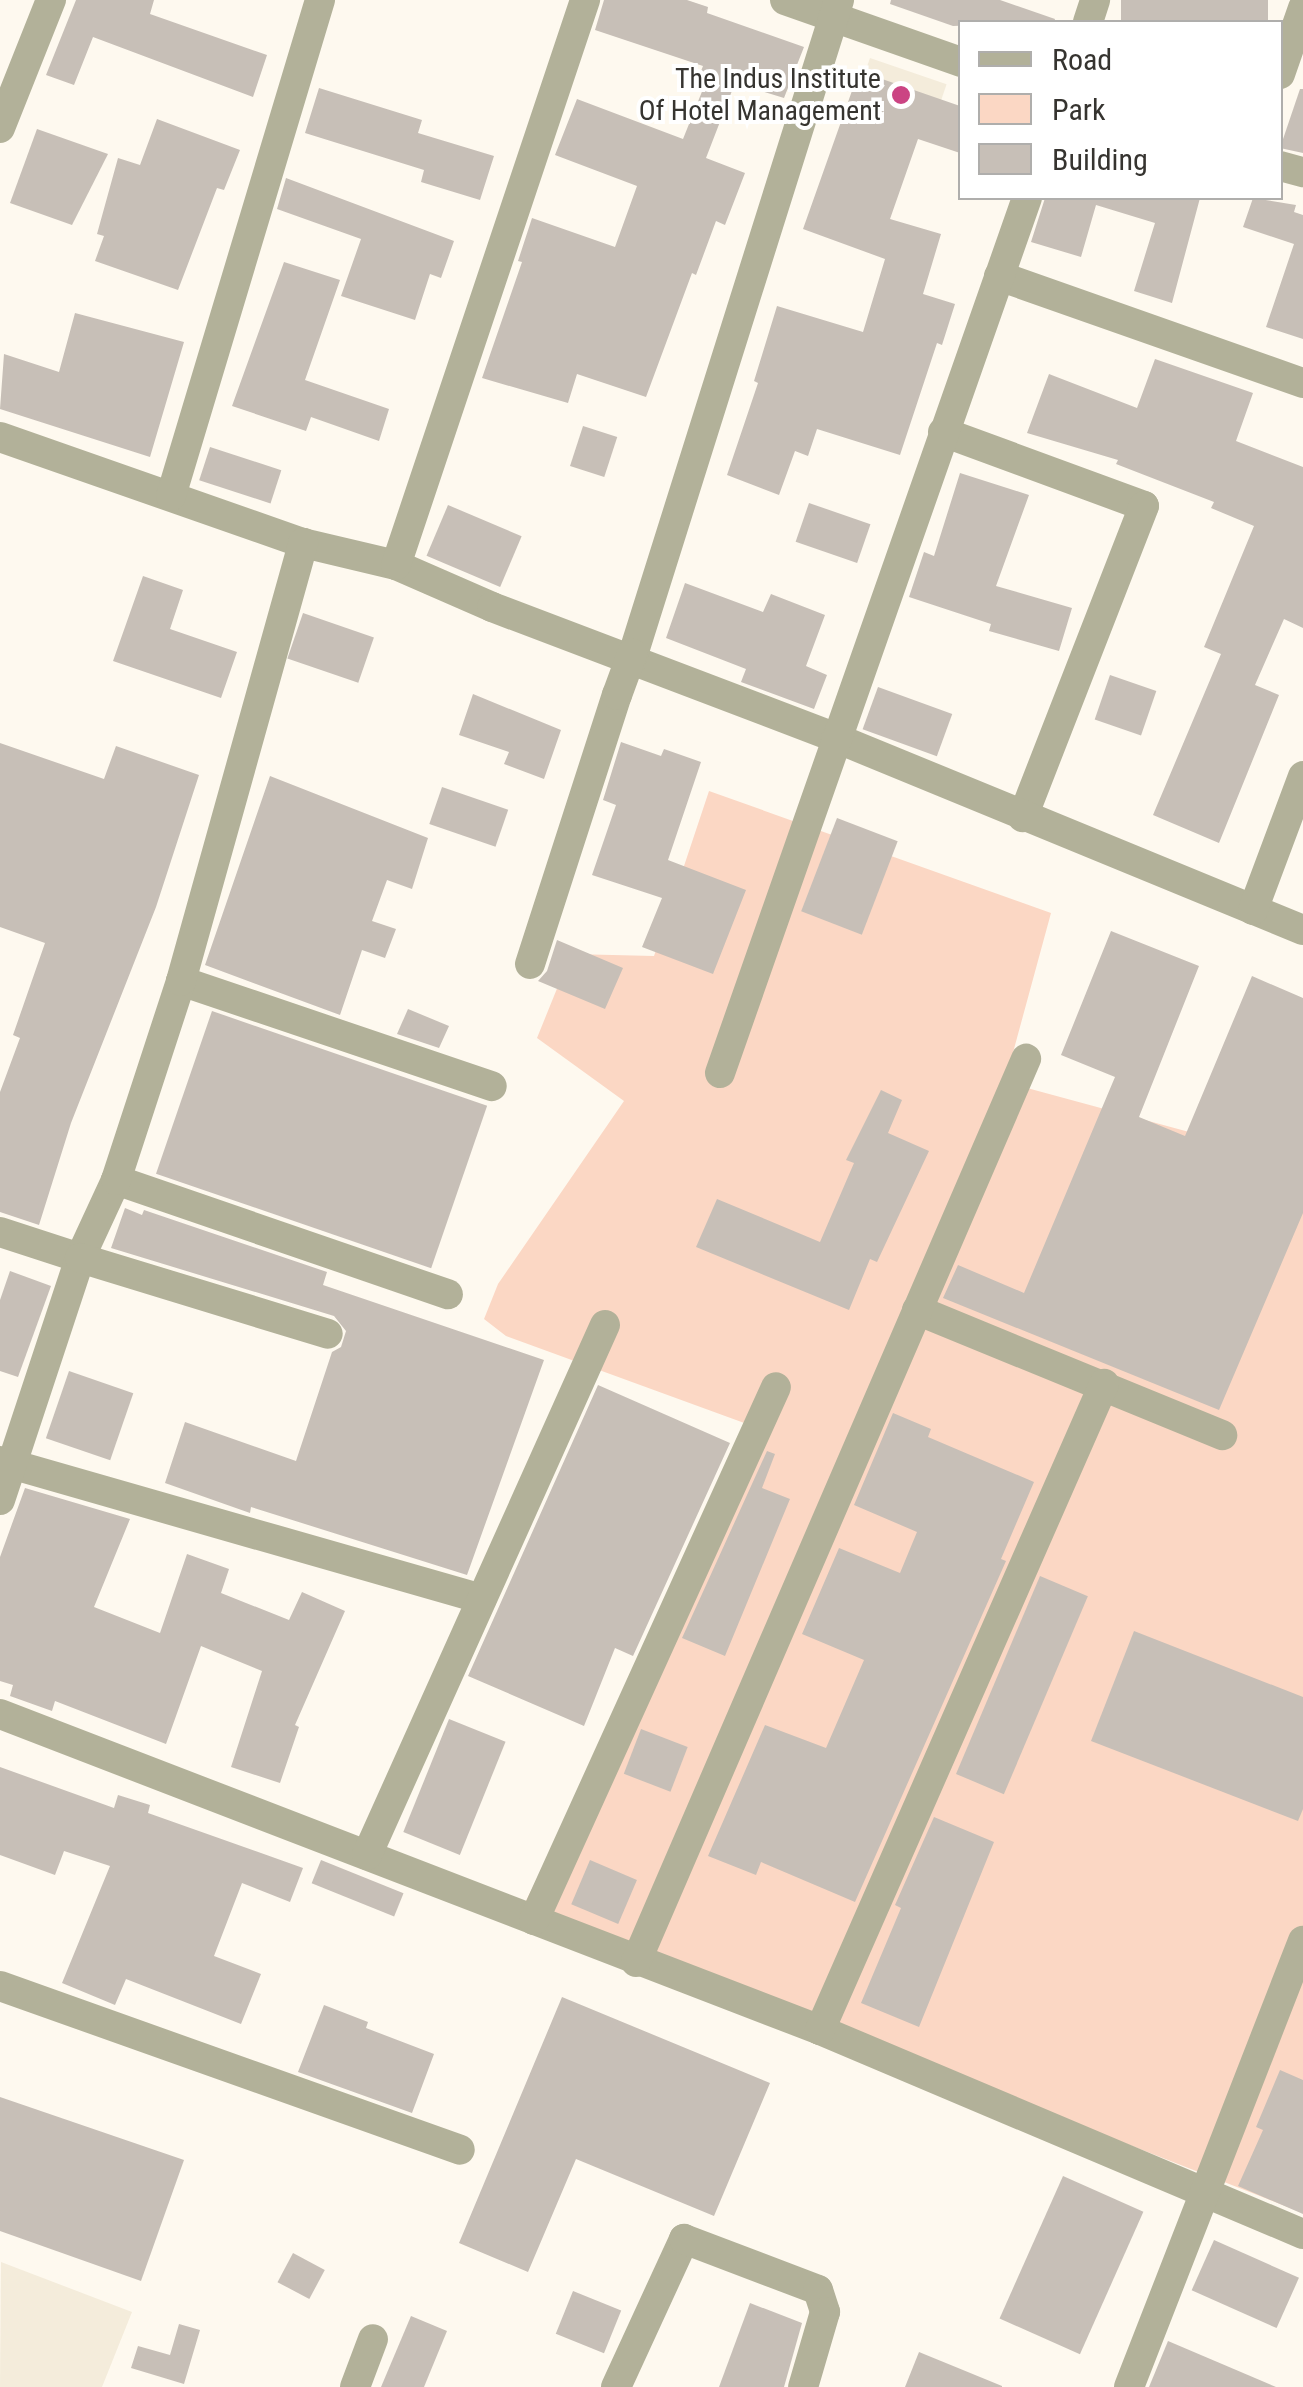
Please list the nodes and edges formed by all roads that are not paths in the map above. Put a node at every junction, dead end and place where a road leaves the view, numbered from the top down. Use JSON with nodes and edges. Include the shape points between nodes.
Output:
{"nodes":[{"id":1,"x":51,"y":0,"type":"edge"},
{"id":2,"x":320,"y":0,"type":"edge"},
{"id":3,"x":585,"y":0,"type":"edge"},
{"id":4,"x":784,"y":0,"type":"edge"},
{"id":5,"x":1303,"y":8,"type":"edge"},
{"id":6,"x":836,"y":10,"type":"edge"},
{"id":7,"x":958,"y":61,"type":"edge"},
{"id":8,"x":1283,"y":65,"type":"edge"},
{"id":9,"x":0,"y":128,"type":"edge"},
{"id":10,"x":1026,"y":200,"type":"edge"},
{"id":11,"x":999,"y":276,"type":"junction"},
{"id":12,"x":1303,"y":384,"type":"edge"},
{"id":13,"x":943,"y":432,"type":"junction"},
{"id":14,"x":0,"y":437,"type":"edge"},
{"id":15,"x":171,"y":496,"type":"junction"},
{"id":16,"x":301,"y":552,"type":"junction"},
{"id":17,"x":396,"y":565,"type":"junction"},
{"id":18,"x":631,"y":657,"type":"junction"},
{"id":19,"x":834,"y":744,"type":"junction"},
{"id":20,"x":1303,"y":776,"type":"edge"},
{"id":21,"x":1024,"y":817,"type":"junction"},
{"id":22,"x":1254,"y":910,"type":"junction"},
{"id":23,"x":1303,"y":930,"type":"edge"},
{"id":24,"x":530,"y":964,"type":"dead end"},
{"id":25,"x":181,"y":981,"type":"junction"},
{"id":26,"x":1026,"y":1059,"type":"dead end"},
{"id":27,"x":720,"y":1073,"type":"dead end"},
{"id":28,"x":492,"y":1086,"type":"dead end"},
{"id":29,"x":116,"y":1180,"type":"junction"},
{"id":30,"x":0,"y":1232,"type":"edge"},
{"id":31,"x":80,"y":1258,"type":"junction"},
{"id":32,"x":448,"y":1294,"type":"dead end"},
{"id":33,"x":916,"y":1310,"type":"junction"},
{"id":34,"x":605,"y":1325,"type":"dead end"},
{"id":35,"x":328,"y":1334,"type":"dead end"},
{"id":36,"x":1104,"y":1384,"type":"junction"},
{"id":37,"x":776,"y":1387,"type":"dead end"},
{"id":38,"x":1222,"y":1435,"type":"dead end"},
{"id":39,"x":6,"y":1463,"type":"edge"},
{"id":40,"x":0,"y":1500,"type":"edge"},
{"id":41,"x":482,"y":1599,"type":"junction"},
{"id":42,"x":0,"y":1714,"type":"edge"},
{"id":43,"x":367,"y":1854,"type":"junction"},
{"id":44,"x":534,"y":1920,"type":"junction"},
{"id":45,"x":1303,"y":1941,"type":"edge"},
{"id":46,"x":636,"y":1962,"type":"junction"},
{"id":47,"x":0,"y":1986,"type":"edge"},
{"id":48,"x":820,"y":2030,"type":"junction"},
{"id":49,"x":460,"y":2150,"type":"dead end"},
{"id":50,"x":1202,"y":2195,"type":"junction"},
{"id":51,"x":1303,"y":2234,"type":"edge"},
{"id":52,"x":372,"y":2339,"type":"dead end"},
{"id":53,"x":355,"y":2387,"type":"edge"},
{"id":54,"x":616,"y":2387,"type":"edge"},
{"id":55,"x":803,"y":2387,"type":"edge"},
{"id":56,"x":1129,"y":2387,"type":"edge"}],
"edges":[{"from":1,"to":9,"type":"street"},
{"from":2,"to":15,"type":"street"},
{"from":3,"to":17,"type":"street"},
{"from":4,"to":6,"type":"street"},
{"from":5,"to":8,"type":"street"},
{"from":6,"to":7,"type":"street"},
{"from":6,"to":18,"type":"street"},
{"from":10,"to":11,"type":"street"},
{"from":11,"to":12,"type":"street"},
{"from":11,"to":13,"type":"street"},
{"from":13,"to":19,"type":"street"},
{"from":13,"to":21,"type":"street","via":[[1144,506]]},
{"from":14,"to":15,"type":"street"},
{"from":15,"to":16,"type":"street"},
{"from":16,"to":17,"type":"street"},
{"from":16,"to":25,"type":"street"},
{"from":17,"to":18,"type":"street"},
{"from":18,"to":19,"type":"street"},
{"from":18,"to":24,"type":"street","bridge":true},
{"from":19,"to":21,"type":"street"},
{"from":19,"to":27,"type":"street"},
{"from":20,"to":22,"type":"street"},
{"from":21,"to":22,"type":"street"},
{"from":22,"to":23,"type":"street"},
{"from":25,"to":28,"type":"street"},
{"from":25,"to":29,"type":"street"},
{"from":26,"to":33,"type":"street"},
{"from":29,"to":31,"type":"street"},
{"from":29,"to":32,"type":"street"},
{"from":30,"to":31,"type":"street"},
{"from":31,"to":35,"type":"street"},
{"from":31,"to":39,"type":"street"},
{"from":33,"to":36,"type":"street"},
{"from":33,"to":46,"type":"street"},
{"from":34,"to":41,"type":"street"},
{"from":36,"to":38,"type":"street"},
{"from":36,"to":48,"type":"street"},
{"from":37,"to":44,"type":"street"},
{"from":39,"to":40,"type":"street"},
{"from":39,"to":41,"type":"street"},
{"from":41,"to":43,"type":"street"},
{"from":42,"to":43,"type":"street"},
{"from":43,"to":44,"type":"street"},
{"from":44,"to":46,"type":"street"},
{"from":45,"to":50,"type":"street"},
{"from":46,"to":48,"type":"street"},
{"from":47,"to":49,"type":"street"},
{"from":48,"to":50,"type":"street"},
{"from":50,"to":51,"type":"street"},
{"from":50,"to":56,"type":"street"},
{"from":52,"to":53,"type":"street"},
{"from":54,"to":55,"type":"street","via":[[684,2238],[818,2290],[826,2312]]}]}
